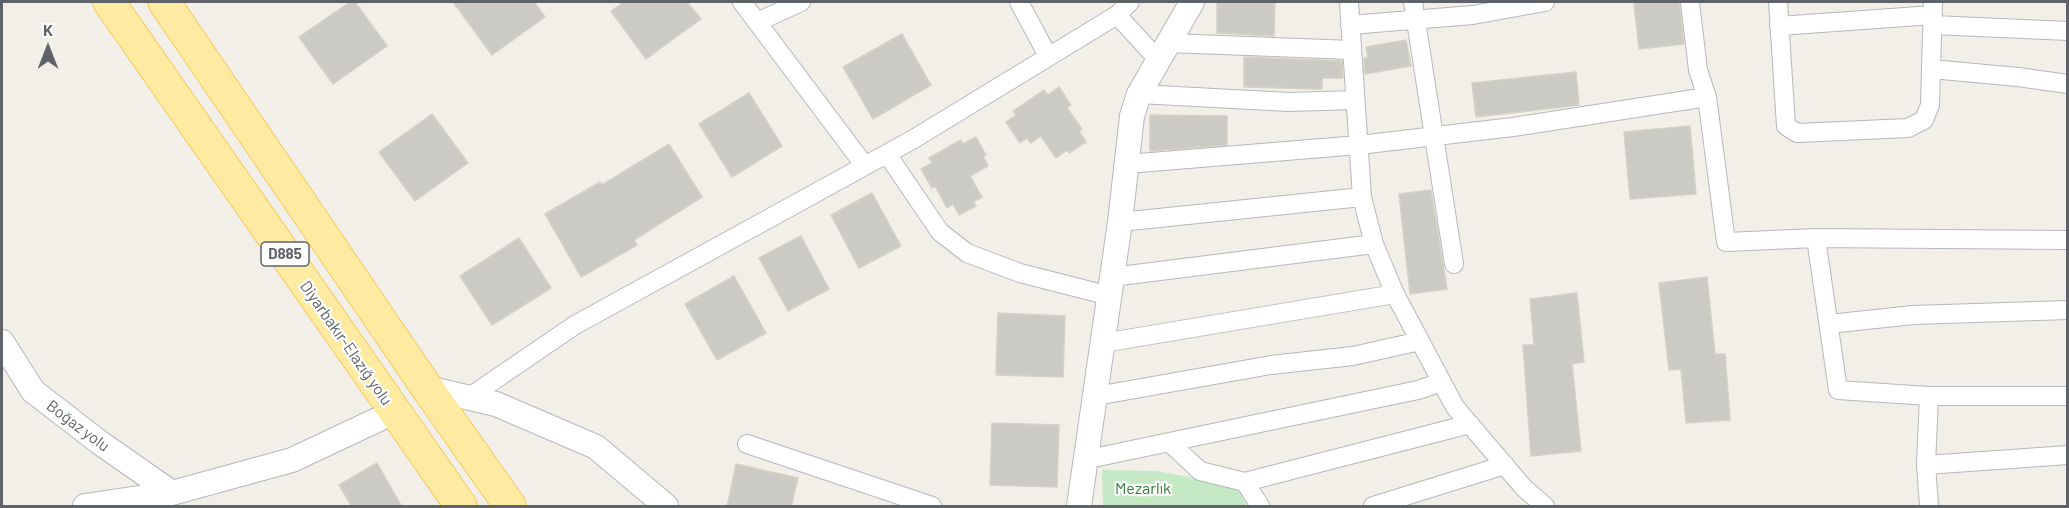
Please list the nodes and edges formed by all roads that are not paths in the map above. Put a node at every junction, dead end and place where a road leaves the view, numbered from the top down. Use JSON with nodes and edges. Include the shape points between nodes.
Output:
{"nodes":[{"id":1,"x":109,"y":2,"type":"edge"},
{"id":2,"x":164,"y":2,"type":"edge"},
{"id":3,"x":742,"y":2,"type":"edge"},
{"id":4,"x":801,"y":2,"type":"edge"},
{"id":5,"x":1019,"y":2,"type":"edge"},
{"id":6,"x":1130,"y":2,"type":"edge"},
{"id":7,"x":1192,"y":2,"type":"edge"},
{"id":8,"x":1349,"y":2,"type":"edge"},
{"id":9,"x":1545,"y":2,"type":"edge"},
{"id":10,"x":1690,"y":2,"type":"edge"},
{"id":11,"x":1778,"y":2,"type":"edge"},
{"id":12,"x":1414,"y":11,"type":"edge"},
{"id":13,"x":1933,"y":14,"type":"edge"},
{"id":14,"x":1117,"y":15,"type":"junction"},
{"id":15,"x":757,"y":22,"type":"junction"},
{"id":16,"x":1350,"y":25,"type":"junction"},
{"id":17,"x":1779,"y":26,"type":"junction"},
{"id":18,"x":2067,"y":31,"type":"edge"},
{"id":19,"x":1352,"y":50,"type":"junction"},
{"id":20,"x":1164,"y":51,"type":"junction"},
{"id":21,"x":1048,"y":56,"type":"junction"},
{"id":22,"x":1932,"y":69,"type":"junction"},
{"id":23,"x":2067,"y":84,"type":"edge"},
{"id":24,"x":1139,"y":94,"type":"junction"},
{"id":25,"x":1707,"y":97,"type":"junction"},
{"id":26,"x":1355,"y":100,"type":"junction"},
{"id":27,"x":1434,"y":136,"type":"junction"},
{"id":28,"x":1359,"y":145,"type":"junction"},
{"id":29,"x":887,"y":154,"type":"junction"},
{"id":30,"x":1127,"y":164,"type":"junction"},
{"id":31,"x":865,"y":166,"type":"junction"},
{"id":32,"x":1362,"y":197,"type":"junction"},
{"id":33,"x":1120,"y":222,"type":"junction"},
{"id":34,"x":1816,"y":238,"type":"junction"},
{"id":35,"x":2067,"y":240,"type":"edge"},
{"id":36,"x":1374,"y":244,"type":"junction"},
{"id":37,"x":1454,"y":264,"type":"dead end"},
{"id":38,"x":1111,"y":287,"type":"junction"},
{"id":39,"x":1395,"y":294,"type":"junction"},
{"id":40,"x":2067,"y":310,"type":"edge"},
{"id":41,"x":1829,"y":324,"type":"junction"},
{"id":42,"x":1420,"y":340,"type":"junction"},
{"id":43,"x":2,"y":342,"type":"edge"},
{"id":44,"x":1103,"y":344,"type":"junction"},
{"id":45,"x":1442,"y":382,"type":"junction"},
{"id":46,"x":427,"y":388,"type":"junction"},
{"id":47,"x":1096,"y":396,"type":"junction"},
{"id":48,"x":1929,"y":396,"type":"junction"},
{"id":49,"x":2067,"y":396,"type":"edge"},
{"id":50,"x":468,"y":398,"type":"junction"},
{"id":51,"x":394,"y":411,"type":"junction"},
{"id":52,"x":1470,"y":424,"type":"junction"},
{"id":53,"x":1169,"y":442,"type":"junction"},
{"id":54,"x":747,"y":444,"type":"dead end"},
{"id":55,"x":2067,"y":455,"type":"edge"},
{"id":56,"x":1098,"y":457,"type":"dead end"},
{"id":57,"x":1504,"y":465,"type":"junction"},
{"id":58,"x":1926,"y":465,"type":"junction"},
{"id":59,"x":1245,"y":482,"type":"junction"},
{"id":60,"x":172,"y":493,"type":"junction"},
{"id":61,"x":94,"y":505,"type":"edge"},
{"id":62,"x":664,"y":506,"type":"edge"},
{"id":63,"x":1543,"y":506,"type":"edge"},
{"id":64,"x":461,"y":507,"type":"edge"},
{"id":65,"x":510,"y":507,"type":"edge"},
{"id":66,"x":932,"y":507,"type":"edge"},
{"id":67,"x":1079,"y":507,"type":"edge"},
{"id":68,"x":1260,"y":507,"type":"edge"},
{"id":69,"x":1373,"y":507,"type":"edge"},
{"id":70,"x":1929,"y":507,"type":"edge"}],
"edges":[{"from":1,"to":51,"type":"highway","name":"Diyarbakır-Elazığ yolu","number":"D885"},
{"from":2,"to":46,"type":"highway","number":"D885"},
{"from":3,"to":15,"type":"street"},
{"from":4,"to":15,"type":"street"},
{"from":5,"to":21,"type":"street"},
{"from":6,"to":14,"type":"street"},
{"from":7,"to":20,"type":"street"},
{"from":8,"to":16,"type":"street"},
{"from":9,"to":12,"type":"street","via":[[1473,15]]},
{"from":10,"to":25,"type":"street","via":[[1698,70]]},
{"from":11,"to":17,"type":"street"},
{"from":12,"to":16,"type":"street"},
{"from":12,"to":27,"type":"street"},
{"from":13,"to":17,"type":"street"},
{"from":13,"to":18,"type":"street"},
{"from":13,"to":22,"type":"street"},
{"from":14,"to":20,"type":"street","via":[[1151,52]]},
{"from":14,"to":21,"type":"street"},
{"from":15,"to":31,"type":"street"},
{"from":16,"to":19,"type":"street"},
{"from":17,"to":22,"type":"street","via":[[1786,126],[1797,133],[1908,128],[1924,120],[1930,105]]},
{"from":19,"to":20,"type":"street"},
{"from":19,"to":26,"type":"street"},
{"from":20,"to":24,"type":"street"},
{"from":21,"to":29,"type":"street"},
{"from":22,"to":23,"type":"street"},
{"from":24,"to":26,"type":"street","via":[[1289,102]]},
{"from":24,"to":30,"type":"street","via":[[1132,116]]},
{"from":25,"to":27,"type":"street"},
{"from":25,"to":34,"type":"street","via":[[1726,242]]},
{"from":26,"to":28,"type":"street"},
{"from":27,"to":28,"type":"street"},
{"from":27,"to":37,"type":"street"},
{"from":28,"to":30,"type":"street"},
{"from":28,"to":32,"type":"street"},
{"from":29,"to":31,"type":"street"},
{"from":29,"to":38,"type":"street","via":[[939,232],[968,253],[1020,273]]},
{"from":30,"to":33,"type":"street"},
{"from":31,"to":50,"type":"street","via":[[575,325]]},
{"from":32,"to":33,"type":"street"},
{"from":32,"to":36,"type":"street"},
{"from":33,"to":38,"type":"street"},
{"from":34,"to":35,"type":"street"},
{"from":34,"to":41,"type":"street"},
{"from":36,"to":38,"type":"street"},
{"from":36,"to":39,"type":"street"},
{"from":38,"to":44,"type":"street"},
{"from":39,"to":42,"type":"street"},
{"from":39,"to":44,"type":"street"},
{"from":40,"to":41,"type":"street","via":[[1913,315]]},
{"from":41,"to":48,"type":"street","via":[[1838,390]]},
{"from":42,"to":45,"type":"street"},
{"from":42,"to":47,"type":"street","via":[[1353,356],[1271,365]]},
{"from":43,"to":60,"type":"street","name":"Boğaz yolu","via":[[33,391]]},
{"from":44,"to":47,"type":"street"},
{"from":45,"to":52,"type":"street","via":[[1455,407]]},
{"from":45,"to":53,"type":"street"},
{"from":46,"to":50,"type":"street"},
{"from":46,"to":65,"type":"highway","number":"D885"},
{"from":47,"to":67,"type":"street"},
{"from":48,"to":49,"type":"street"},
{"from":48,"to":58,"type":"street"},
{"from":50,"to":62,"type":"street","via":[[496,404],[597,447]]},
{"from":51,"to":60,"type":"street","via":[[292,460]]},
{"from":51,"to":64,"type":"highway","name":"Diyarbakır-Elazığ yolu","number":"D885"},
{"from":52,"to":57,"type":"street"},
{"from":52,"to":59,"type":"street"},
{"from":53,"to":56,"type":"street"},
{"from":53,"to":59,"type":"street","via":[[1200,471]]},
{"from":54,"to":66,"type":"street"},
{"from":55,"to":58,"type":"street"},
{"from":57,"to":63,"type":"street"},
{"from":57,"to":69,"type":"street"},
{"from":58,"to":70,"type":"street"},
{"from":59,"to":68,"type":"street"},
{"from":60,"to":61,"type":"street"}]}
